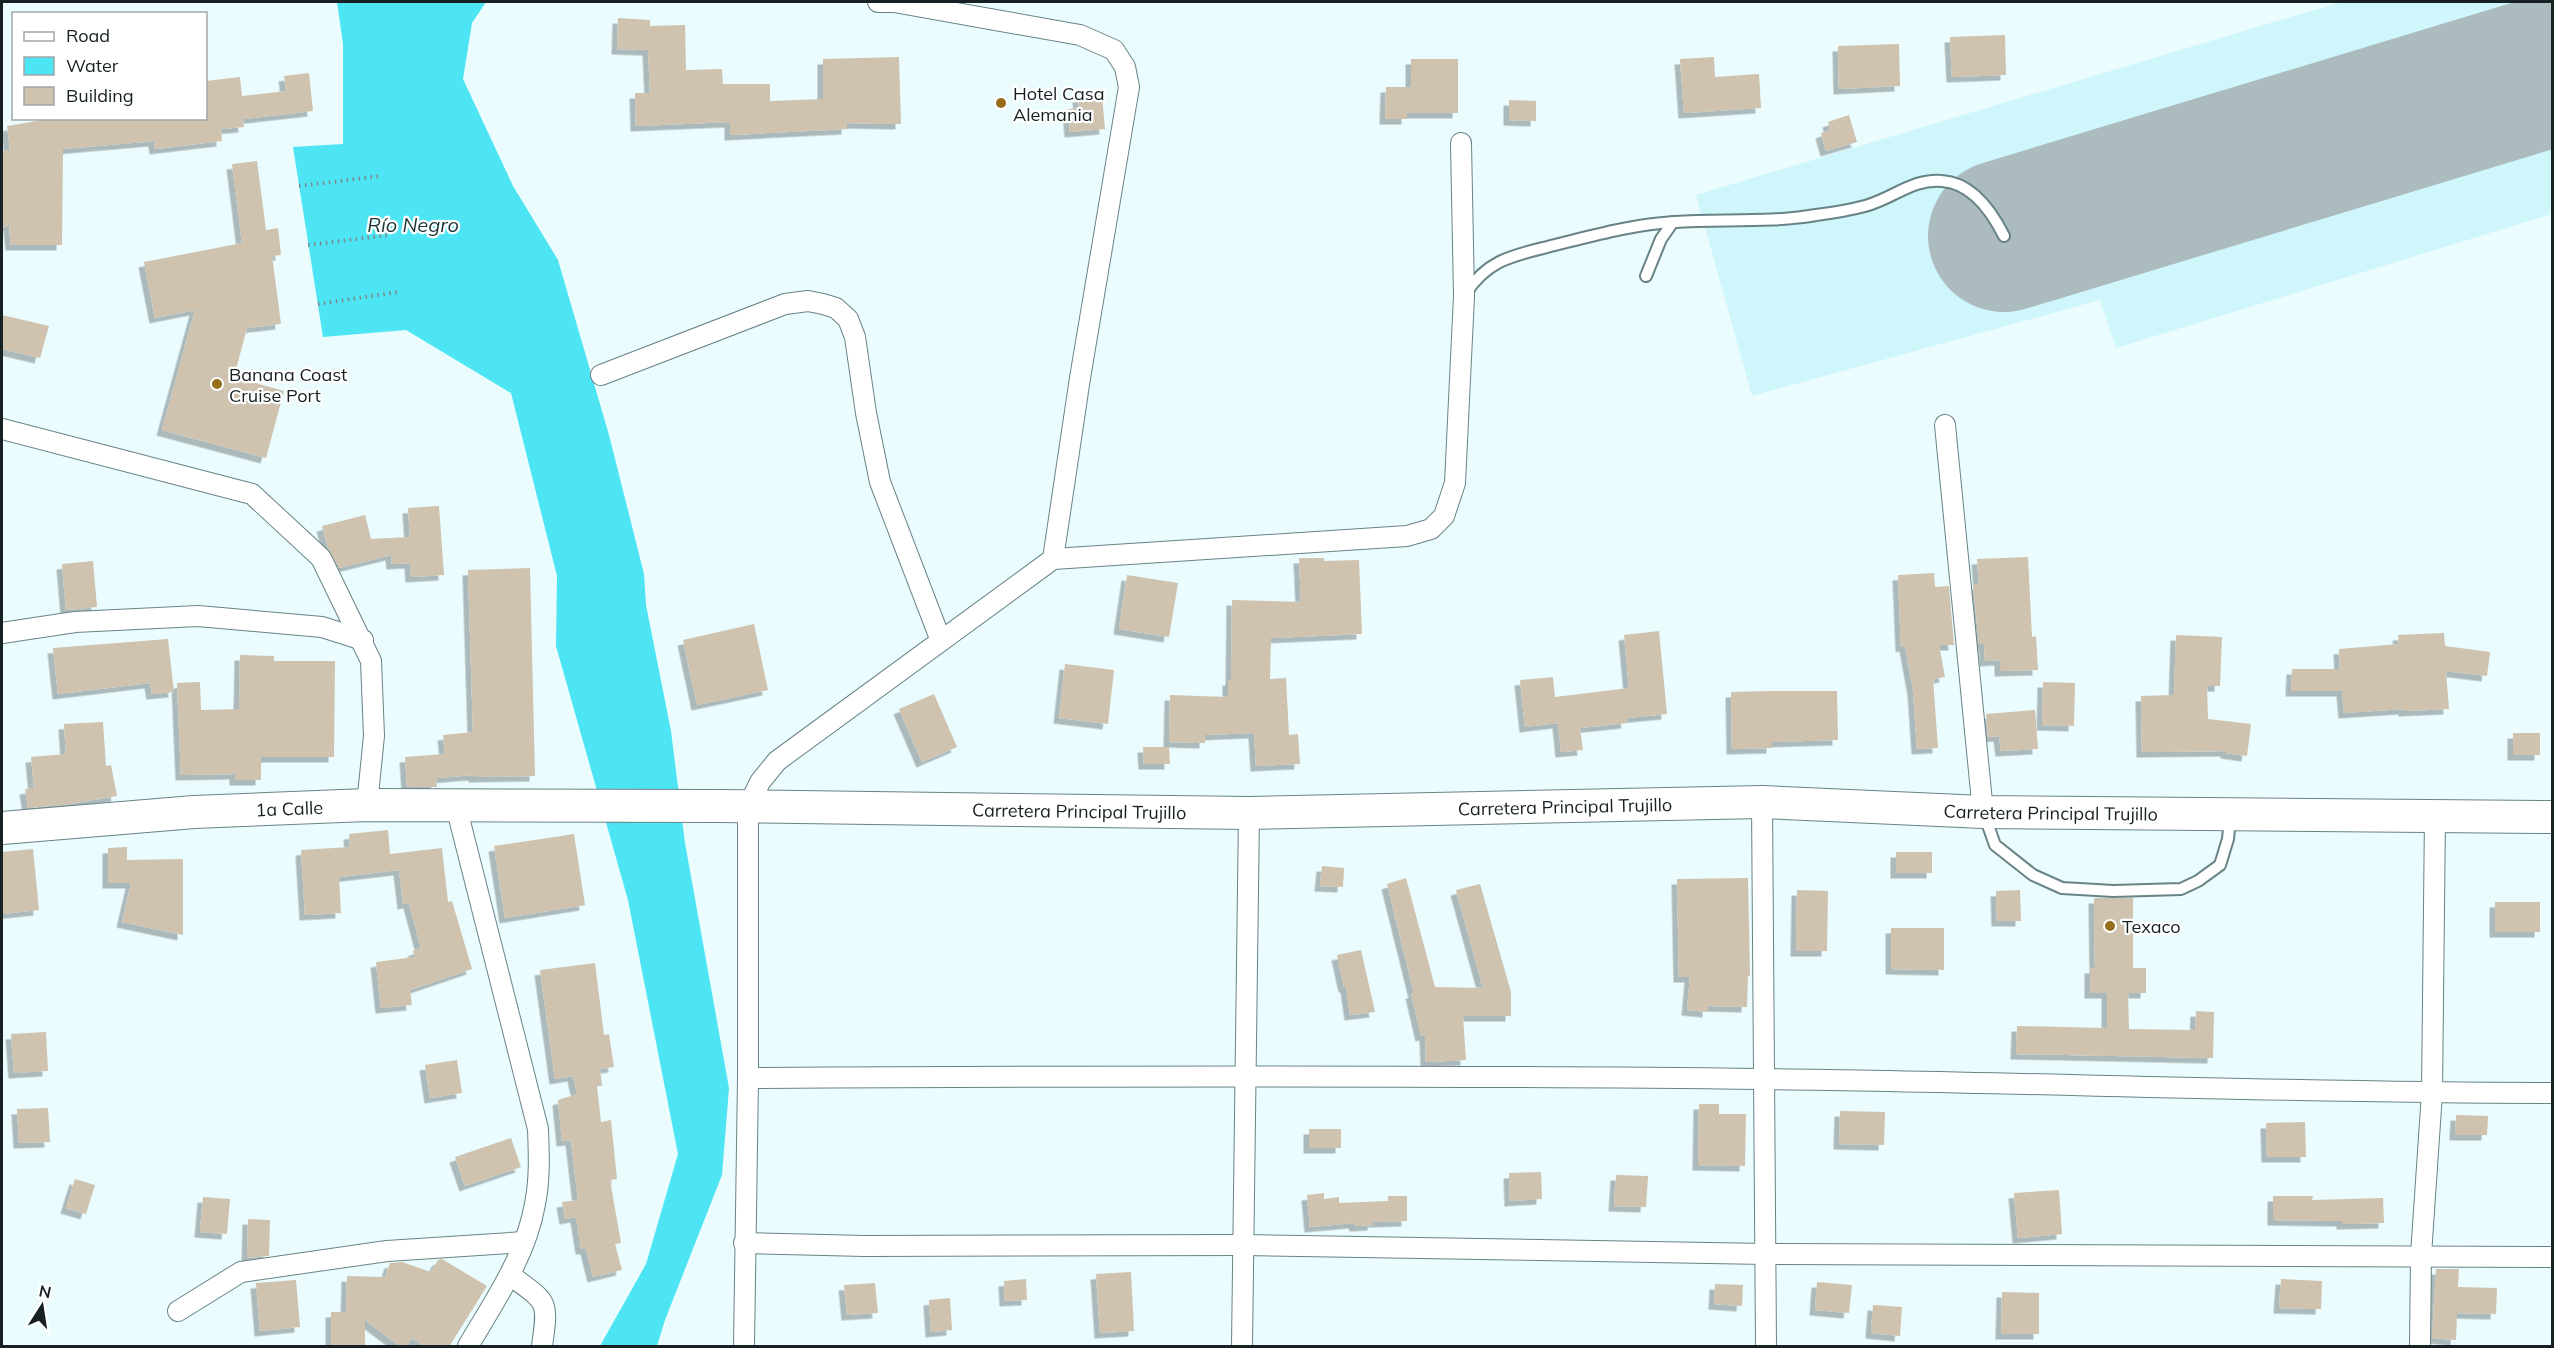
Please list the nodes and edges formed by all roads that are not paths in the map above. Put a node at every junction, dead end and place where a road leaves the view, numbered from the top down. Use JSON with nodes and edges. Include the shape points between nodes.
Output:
{"nodes":[{"id":1,"x":878,"y":2,"type":"edge"},
{"id":2,"x":1461,"y":143,"type":"dead end"},
{"id":3,"x":1673,"y":222,"type":"junction"},
{"id":4,"x":2004,"y":236,"type":"dead end"},
{"id":5,"x":1646,"y":276,"type":"dead end"},
{"id":6,"x":1464,"y":296,"type":"junction"},
{"id":7,"x":601,"y":375,"type":"dead end"},
{"id":8,"x":1945,"y":425,"type":"dead end"},
{"id":9,"x":2,"y":429,"type":"edge"},
{"id":10,"x":1053,"y":560,"type":"junction"},
{"id":11,"x":2,"y":633,"type":"edge"},
{"id":12,"x":363,"y":640,"type":"junction"},
{"id":13,"x":941,"y":641,"type":"junction"},
{"id":14,"x":1762,"y":802,"type":"junction"},
{"id":15,"x":367,"y":805,"type":"junction"},
{"id":16,"x":456,"y":806,"type":"junction"},
{"id":17,"x":579,"y":806,"type":"joint"},
{"id":18,"x":734,"y":806,"type":"junction"},
{"id":19,"x":1983,"y":812,"type":"junction"},
{"id":20,"x":1249,"y":813,"type":"junction"},
{"id":21,"x":2435,"y":814,"type":"junction"},
{"id":22,"x":2230,"y":815,"type":"junction"},
{"id":23,"x":2553,"y":817,"type":"edge"},
{"id":24,"x":2,"y":828,"type":"edge"},
{"id":25,"x":1246,"y":1076,"type":"junction"},
{"id":26,"x":748,"y":1078,"type":"junction"},
{"id":27,"x":1765,"y":1079,"type":"junction"},
{"id":28,"x":2432,"y":1093,"type":"junction"},
{"id":29,"x":2553,"y":1093,"type":"edge"},
{"id":30,"x":524,"y":1242,"type":"junction"},
{"id":31,"x":744,"y":1243,"type":"junction"},
{"id":32,"x":1244,"y":1245,"type":"junction"},
{"id":33,"x":1766,"y":1254,"type":"junction"},
{"id":34,"x":2421,"y":1255,"type":"junction"},
{"id":35,"x":2553,"y":1257,"type":"edge"},
{"id":36,"x":510,"y":1275,"type":"junction"},
{"id":37,"x":178,"y":1311,"type":"dead end"},
{"id":38,"x":468,"y":1347,"type":"edge"},
{"id":39,"x":542,"y":1347,"type":"edge"},
{"id":40,"x":744,"y":1347,"type":"edge"},
{"id":41,"x":1242,"y":1347,"type":"edge"},
{"id":42,"x":1766,"y":1347,"type":"edge"},
{"id":43,"x":2420,"y":1347,"type":"edge"}],
"edges":[{"from":1,"to":10,"type":"street","via":[[1080,35],[1114,50],[1125,67],[1130,87]]},
{"from":2,"to":6,"type":"street"},
{"from":3,"to":4,"type":"lane","via":[[1815,215],[1867,206],[1912,184],[1942,181],[1964,187],[1977,198]]},
{"from":3,"to":5,"type":"lane","via":[[1661,239]]},
{"from":3,"to":6,"type":"lane","via":[[1615,229],[1500,261],[1478,275]]},
{"from":6,"to":10,"type":"street","via":[[1455,483],[1444,516],[1431,529],[1407,536]]},
{"from":7,"to":13,"type":"street","via":[[785,304],[808,301],[836,308],[848,319],[855,337],[880,482]]},
{"from":8,"to":19,"type":"street"},
{"from":9,"to":12,"type":"street","via":[[252,494],[321,558]]},
{"from":10,"to":13,"type":"street"},
{"from":11,"to":12,"type":"street","via":[[75,622],[198,616],[322,627]]},
{"from":12,"to":15,"type":"street","via":[[371,661],[374,736]]},
{"from":13,"to":18,"type":"street","via":[[777,761]]},
{"from":14,"to":19,"type":"main road","name":"Carretera Principal Trujillo"},
{"from":14,"to":20,"type":"main road","name":"Carretera Principal Trujillo"},
{"from":14,"to":27,"type":"street"},
{"from":15,"to":16,"type":"main road","name":"1a Calle"},
{"from":15,"to":24,"type":"main road","name":"1a Calle","via":[[194,812]]},
{"from":16,"to":17,"type":"main road","name":"1a Calle"},
{"from":16,"to":30,"type":"street","via":[[538,1129],[535,1205]]},
{"from":17,"to":18,"type":"main road","name":"Carretera Principal Trujillo"},
{"from":18,"to":20,"type":"main road","name":"Carretera Principal Trujillo"},
{"from":18,"to":26,"type":"street"},
{"from":19,"to":22,"type":"main road","name":"Carretera Principal Trujillo"},
{"from":19,"to":22,"type":"lane","via":[[1995,845],[2033,875],[2062,888],[2113,891],[2181,889],[2198,881],[2220,865]]},
{"from":20,"to":25,"type":"street"},
{"from":21,"to":22,"type":"main road","name":"Carretera Principal Trujillo"},
{"from":21,"to":23,"type":"main road","name":"Carretera Principal Trujillo"},
{"from":21,"to":28,"type":"street"},
{"from":25,"to":26,"type":"street"},
{"from":25,"to":27,"type":"street"},
{"from":25,"to":32,"type":"street"},
{"from":26,"to":31,"type":"street"},
{"from":27,"to":28,"type":"street"},
{"from":27,"to":33,"type":"street"},
{"from":28,"to":29,"type":"street"},
{"from":28,"to":34,"type":"street"},
{"from":30,"to":36,"type":"street"},
{"from":30,"to":37,"type":"street","via":[[387,1251],[242,1272]]},
{"from":31,"to":32,"type":"street"},
{"from":31,"to":40,"type":"street"},
{"from":32,"to":33,"type":"street"},
{"from":32,"to":41,"type":"street"},
{"from":33,"to":34,"type":"street"},
{"from":33,"to":42,"type":"street"},
{"from":34,"to":35,"type":"street"},
{"from":34,"to":43,"type":"street"},
{"from":36,"to":38,"type":"street"},
{"from":36,"to":39,"type":"street","via":[[542,1299],[546,1315]]}]}
